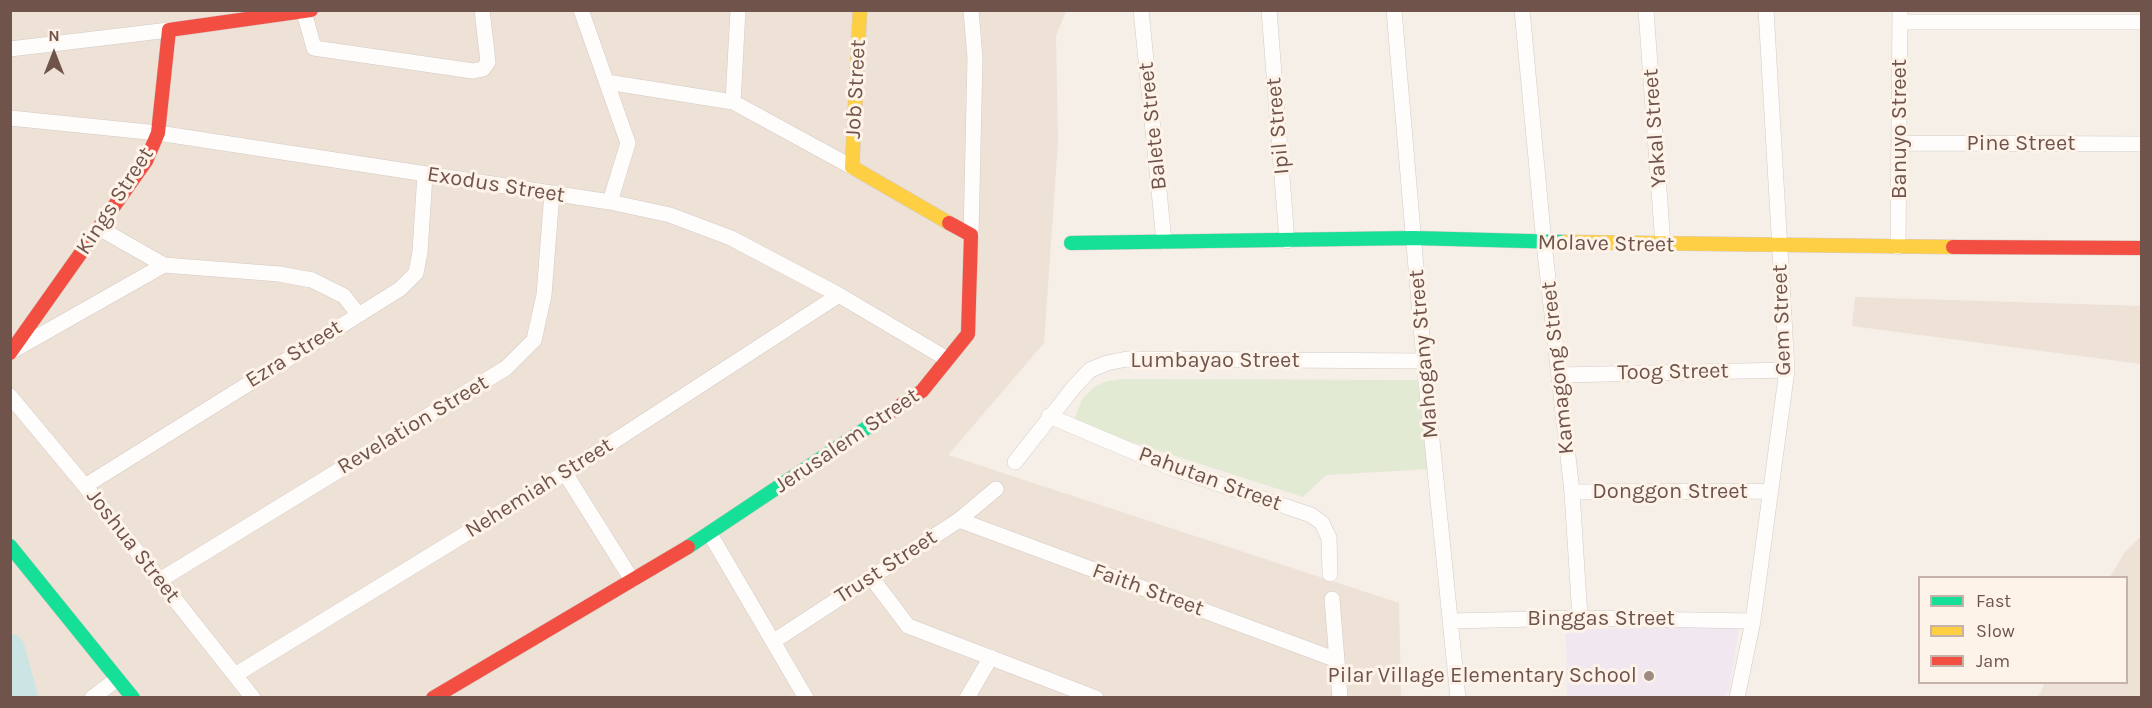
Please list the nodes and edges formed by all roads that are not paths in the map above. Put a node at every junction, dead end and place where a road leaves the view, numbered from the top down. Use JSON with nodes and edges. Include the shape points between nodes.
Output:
{"nodes":[{"id":1,"x":482,"y":10,"type":"edge"},
{"id":2,"x":581,"y":10,"type":"edge"},
{"id":3,"x":738,"y":10,"type":"edge"},
{"id":4,"x":860,"y":10,"type":"edge"},
{"id":5,"x":971,"y":10,"type":"edge"},
{"id":6,"x":1141,"y":10,"type":"edge"},
{"id":7,"x":1269,"y":10,"type":"edge"},
{"id":8,"x":1394,"y":10,"type":"edge"},
{"id":9,"x":1522,"y":10,"type":"edge"},
{"id":10,"x":1646,"y":10,"type":"edge"},
{"id":11,"x":1766,"y":10,"type":"edge"},
{"id":12,"x":308,"y":11,"type":"edge"},
{"id":13,"x":1900,"y":16,"type":"edge"},
{"id":14,"x":2142,"y":22,"type":"edge"},
{"id":15,"x":169,"y":30,"type":"junction"},
{"id":16,"x":10,"y":49,"type":"edge"},
{"id":17,"x":607,"y":82,"type":"junction"},
{"id":18,"x":734,"y":102,"type":"junction"},
{"id":19,"x":10,"y":118,"type":"edge"},
{"id":20,"x":158,"y":132,"type":"junction"},
{"id":21,"x":1901,"y":143,"type":"junction"},
{"id":22,"x":2142,"y":144,"type":"edge"},
{"id":23,"x":852,"y":166,"type":"junction"},
{"id":24,"x":425,"y":174,"type":"junction"},
{"id":25,"x":552,"y":193,"type":"junction"},
{"id":26,"x":610,"y":202,"type":"junction"},
{"id":27,"x":99,"y":228,"type":"junction"},
{"id":28,"x":970,"y":236,"type":"junction"},
{"id":29,"x":1413,"y":238,"type":"junction"},
{"id":30,"x":1164,"y":241,"type":"junction"},
{"id":31,"x":1287,"y":241,"type":"junction"},
{"id":32,"x":1071,"y":243,"type":"dead end"},
{"id":33,"x":1544,"y":243,"type":"junction"},
{"id":34,"x":1664,"y":245,"type":"junction"},
{"id":35,"x":1779,"y":247,"type":"junction"},
{"id":36,"x":1898,"y":247,"type":"junction"},
{"id":37,"x":2142,"y":248,"type":"edge"},
{"id":38,"x":164,"y":266,"type":"junction"},
{"id":39,"x":839,"y":295,"type":"junction"},
{"id":40,"x":358,"y":314,"type":"junction"},
{"id":41,"x":11,"y":352,"type":"edge"},
{"id":42,"x":947,"y":359,"type":"junction"},
{"id":43,"x":1424,"y":361,"type":"junction"},
{"id":44,"x":1787,"y":370,"type":"junction"},
{"id":45,"x":1560,"y":375,"type":"junction"},
{"id":46,"x":10,"y":396,"type":"edge"},
{"id":47,"x":1049,"y":416,"type":"junction"},
{"id":48,"x":1016,"y":462,"type":"dead end"},
{"id":49,"x":565,"y":473,"type":"junction"},
{"id":50,"x":86,"y":486,"type":"junction"},
{"id":51,"x":996,"y":489,"type":"dead end"},
{"id":52,"x":1769,"y":491,"type":"junction"},
{"id":53,"x":1572,"y":492,"type":"junction"},
{"id":54,"x":959,"y":520,"type":"junction"},
{"id":55,"x":710,"y":534,"type":"junction"},
{"id":56,"x":10,"y":546,"type":"edge"},
{"id":57,"x":1330,"y":573,"type":"dead end"},
{"id":58,"x":871,"y":576,"type":"junction"},
{"id":59,"x":159,"y":579,"type":"junction"},
{"id":60,"x":632,"y":580,"type":"junction"},
{"id":61,"x":1332,"y":599,"type":"dead end"},
{"id":62,"x":1580,"y":618,"type":"junction"},
{"id":63,"x":1450,"y":621,"type":"junction"},
{"id":64,"x":1753,"y":621,"type":"junction"},
{"id":65,"x":774,"y":641,"type":"junction"},
{"id":66,"x":991,"y":657,"type":"junction"},
{"id":67,"x":1337,"y":660,"type":"junction"},
{"id":68,"x":235,"y":675,"type":"junction"},
{"id":69,"x":117,"y":679,"type":"junction"},
{"id":70,"x":92,"y":698,"type":"edge"},
{"id":71,"x":133,"y":698,"type":"edge"},
{"id":72,"x":253,"y":698,"type":"edge"},
{"id":73,"x":433,"y":698,"type":"edge"},
{"id":74,"x":806,"y":698,"type":"edge"},
{"id":75,"x":967,"y":698,"type":"edge"},
{"id":76,"x":1096,"y":698,"type":"edge"},
{"id":77,"x":1340,"y":698,"type":"edge"},
{"id":78,"x":1458,"y":698,"type":"edge"},
{"id":79,"x":1737,"y":698,"type":"edge"}],
"edges":[{"from":1,"to":12,"type":"street","via":[[488,62],[483,69],[460,70],[314,48]]},
{"from":2,"to":17,"type":"street"},
{"from":3,"to":18,"type":"street"},
{"from":4,"to":23,"type":"street","name":"Job Street"},
{"from":5,"to":28,"type":"street","name":"Jerusalem Street","via":[[975,58]]},
{"from":6,"to":30,"type":"street","name":"Balete Street"},
{"from":7,"to":31,"type":"street","name":"Ipil Street"},
{"from":8,"to":29,"type":"street","name":"Mahogany Street"},
{"from":9,"to":33,"type":"street","name":"Kamagong Street"},
{"from":10,"to":34,"type":"street","name":"Yakal Street"},
{"from":11,"to":35,"type":"street","name":"Gem Street"},
{"from":12,"to":15,"type":"street"},
{"from":13,"to":14,"type":"street"},
{"from":13,"to":21,"type":"street","name":"Banuyo Street"},
{"from":15,"to":16,"type":"street"},
{"from":15,"to":20,"type":"street","name":"Kings Street"},
{"from":17,"to":18,"type":"street"},
{"from":17,"to":26,"type":"street","via":[[628,143]]},
{"from":18,"to":23,"type":"street"},
{"from":19,"to":20,"type":"street","name":"Exodus Street"},
{"from":20,"to":24,"type":"street","name":"Exodus Street"},
{"from":20,"to":27,"type":"street","name":"Kings Street","via":[[146,161]]},
{"from":21,"to":22,"type":"street","name":"Pine Street"},
{"from":21,"to":36,"type":"street","name":"Banuyo Street"},
{"from":23,"to":28,"type":"street"},
{"from":24,"to":25,"type":"street","name":"Exodus Street"},
{"from":24,"to":40,"type":"street","name":"Ezra Street","via":[[416,273],[400,289]]},
{"from":25,"to":26,"type":"street","name":"Exodus Street"},
{"from":25,"to":59,"type":"street","name":"Revelation Street","via":[[544,295],[534,340],[506,368]]},
{"from":26,"to":39,"type":"street","name":"Exodus Street","via":[[669,215],[731,238]]},
{"from":27,"to":38,"type":"street"},
{"from":27,"to":41,"type":"street","name":"Kings Street"},
{"from":28,"to":42,"type":"street","name":"Jerusalem Street","via":[[968,334]]},
{"from":29,"to":31,"type":"street","name":"Molave Street"},
{"from":29,"to":33,"type":"street","name":"Molave Street"},
{"from":29,"to":43,"type":"street","name":"Mahogany Street"},
{"from":30,"to":31,"type":"street","name":"Molave Street"},
{"from":30,"to":32,"type":"street","name":"Molave Street"},
{"from":33,"to":34,"type":"street","name":"Molave Street"},
{"from":33,"to":45,"type":"street","name":"Kamagong Street"},
{"from":34,"to":35,"type":"street","name":"Molave Street"},
{"from":35,"to":36,"type":"street","name":"Molave Street"},
{"from":35,"to":44,"type":"street","name":"Gem Street"},
{"from":36,"to":37,"type":"street","name":"Molave Street"},
{"from":38,"to":40,"type":"street","via":[[312,280],[344,296]]},
{"from":38,"to":41,"type":"street"},
{"from":39,"to":42,"type":"street","name":"Exodus Street"},
{"from":39,"to":49,"type":"street","name":"Nehemiah Street"},
{"from":40,"to":50,"type":"street","name":"Ezra Street"},
{"from":42,"to":55,"type":"street","name":"Jerusalem Street","via":[[922,391]]},
{"from":43,"to":47,"type":"street","name":"Lumbayao Street","via":[[1127,359],[1090,370]]},
{"from":43,"to":63,"type":"street","name":"Mahogany Street"},
{"from":44,"to":45,"type":"street","name":"Toog Street"},
{"from":44,"to":52,"type":"street","name":"Gem Street"},
{"from":45,"to":53,"type":"street","name":"Kamagong Street"},
{"from":46,"to":50,"type":"street","name":"Joshua Street"},
{"from":47,"to":48,"type":"street","name":"Lumbayao Street"},
{"from":47,"to":57,"type":"street","name":"Pahutan Street","via":[[1172,468],[1311,515],[1322,523],[1329,538]]},
{"from":49,"to":60,"type":"street"},
{"from":49,"to":68,"type":"street","name":"Nehemiah Street"},
{"from":50,"to":59,"type":"street","name":"Joshua Street"},
{"from":51,"to":54,"type":"street","name":"Trust Street"},
{"from":52,"to":53,"type":"street","name":"Donggon Street"},
{"from":52,"to":64,"type":"street","name":"Gem Street"},
{"from":53,"to":62,"type":"street","name":"Kamagong Street"},
{"from":54,"to":58,"type":"street","name":"Trust Street"},
{"from":54,"to":67,"type":"street","name":"Faith Street"},
{"from":55,"to":60,"type":"street","name":"Jerusalem Street"},
{"from":55,"to":65,"type":"street"},
{"from":56,"to":69,"type":"street"},
{"from":58,"to":65,"type":"street","name":"Trust Street"},
{"from":58,"to":66,"type":"street","via":[[908,626]]},
{"from":59,"to":68,"type":"street","name":"Joshua Street"},
{"from":60,"to":73,"type":"street","name":"Jerusalem Street"},
{"from":61,"to":67,"type":"street"},
{"from":62,"to":63,"type":"street","name":"Binggas Street"},
{"from":62,"to":64,"type":"street","name":"Binggas Street"},
{"from":63,"to":78,"type":"street","name":"Mahogany Street"},
{"from":64,"to":79,"type":"street","name":"Gem Street"},
{"from":65,"to":74,"type":"street"},
{"from":66,"to":75,"type":"street"},
{"from":66,"to":76,"type":"street"},
{"from":67,"to":77,"type":"street"},
{"from":68,"to":72,"type":"street","name":"Joshua Street"},
{"from":69,"to":70,"type":"street"},
{"from":69,"to":71,"type":"street"}]}
